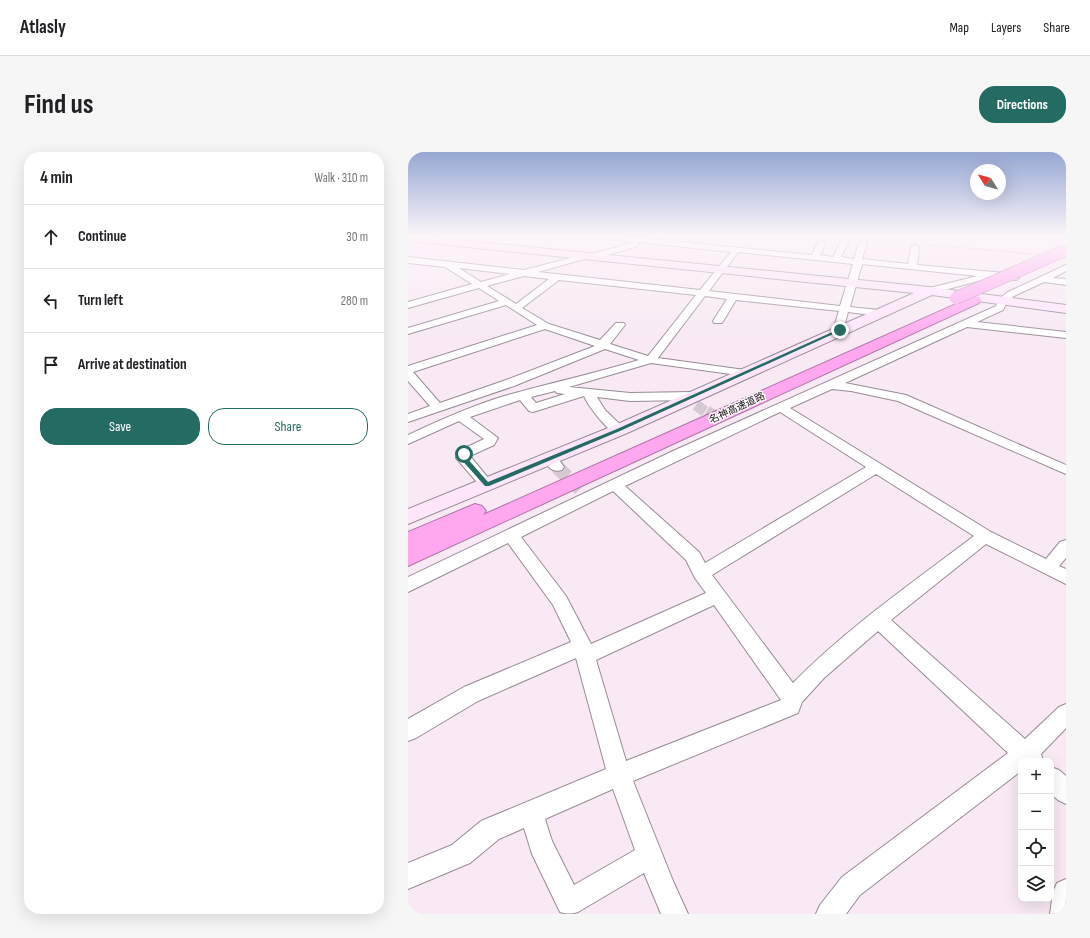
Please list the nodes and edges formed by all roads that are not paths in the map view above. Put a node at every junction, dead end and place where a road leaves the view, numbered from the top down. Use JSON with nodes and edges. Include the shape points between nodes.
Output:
{"nodes":[{"id":1,"x":720,"y":270,"type":"edge"},
{"id":2,"x":454,"y":271,"type":"edge"},
{"id":3,"x":504,"y":271,"type":"edge"},
{"id":4,"x":534,"y":271,"type":"edge"},
{"id":5,"x":725,"y":271,"type":"edge"},
{"id":6,"x":856,"y":271,"type":"edge"},
{"id":7,"x":953,"y":271,"type":"edge"},
{"id":8,"x":1019,"y":271,"type":"edge"},
{"id":9,"x":1040,"y":271,"type":"edge"},
{"id":10,"x":1060,"y":271,"type":"edge"},
{"id":11,"x":527,"y":273,"type":"junction"},
{"id":12,"x":992,"y":274,"type":"junction"},
{"id":13,"x":557,"y":277,"type":"junction"},
{"id":14,"x":1041,"y":279,"type":"junction"},
{"id":15,"x":1066,"y":282,"type":"edge"},
{"id":16,"x":852,"y":284,"type":"junction"},
{"id":17,"x":480,"y":286,"type":"junction"},
{"id":18,"x":929,"y":292,"type":"junction"},
{"id":19,"x":703,"y":293,"type":"junction"},
{"id":20,"x":733,"y":297,"type":"junction"},
{"id":21,"x":1002,"y":300,"type":"junction"},
{"id":22,"x":512,"y":305,"type":"junction"},
{"id":23,"x":408,"y":306,"type":"edge"},
{"id":24,"x":844,"y":309,"type":"junction"},
{"id":25,"x":1066,"y":309,"type":"edge"},
{"id":26,"x":879,"y":313,"type":"junction"},
{"id":27,"x":718,"y":321,"type":"dead end"},
{"id":28,"x":967,"y":324,"type":"junction"},
{"id":29,"x":620,"y":325,"type":"dead end"},
{"id":30,"x":545,"y":326,"type":"junction"},
{"id":31,"x":840,"y":330,"type":"junction"},
{"id":32,"x":408,"y":331,"type":"edge"},
{"id":33,"x":1066,"y":335,"type":"edge"},
{"id":34,"x":604,"y":345,"type":"junction"},
{"id":35,"x":650,"y":360,"type":"junction"},
{"id":36,"x":408,"y":370,"type":"edge"},
{"id":37,"x":745,"y":373,"type":"junction"},
{"id":38,"x":408,"y":374,"type":"edge"},
{"id":39,"x":830,"y":385,"type":"junction"},
{"id":40,"x":549,"y":389,"type":"junction"},
{"id":41,"x":585,"y":392,"type":"junction"},
{"id":42,"x":523,"y":395,"type":"junction"},
{"id":43,"x":692,"y":400,"type":"junction"},
{"id":44,"x":437,"y":408,"type":"junction"},
{"id":45,"x":782,"y":408,"type":"junction"},
{"id":46,"x":460,"y":416,"type":"junction"},
{"id":47,"x":408,"y":418,"type":"edge"},
{"id":48,"x":619,"y":430,"type":"junction"},
{"id":49,"x":408,"y":440,"type":"edge"},
{"id":50,"x":875,"y":468,"type":"junction"},
{"id":51,"x":1066,"y":470,"type":"edge"},
{"id":52,"x":487,"y":485,"type":"junction"},
{"id":53,"x":614,"y":485,"type":"junction"},
{"id":54,"x":408,"y":517,"type":"edge"},
{"id":55,"x":511,"y":536,"type":"junction"},
{"id":56,"x":985,"y":536,"type":"junction"},
{"id":57,"x":408,"y":541,"type":"edge"},
{"id":58,"x":1066,"y":546,"type":"edge"},
{"id":59,"x":408,"y":558,"type":"edge"},
{"id":60,"x":1049,"y":567,"type":"junction"},
{"id":61,"x":700,"y":573,"type":"junction"},
{"id":62,"x":1066,"y":577,"type":"edge"},
{"id":63,"x":408,"y":585,"type":"edge"},
{"id":64,"x":718,"y":595,"type":"junction"},
{"id":65,"x":878,"y":620,"type":"junction"},
{"id":66,"x":583,"y":651,"type":"junction"},
{"id":67,"x":792,"y":698,"type":"junction"},
{"id":68,"x":1066,"y":714,"type":"edge"},
{"id":69,"x":408,"y":731,"type":"edge"},
{"id":70,"x":1029,"y":757,"type":"edge"},
{"id":71,"x":619,"y":775,"type":"junction"},
{"id":72,"x":1054,"y":781,"type":"edge"},
{"id":73,"x":1066,"y":792,"type":"edge"},
{"id":74,"x":531,"y":812,"type":"junction"},
{"id":75,"x":650,"y":855,"type":"junction"},
{"id":76,"x":408,"y":876,"type":"edge"},
{"id":77,"x":1066,"y":892,"type":"edge"},
{"id":78,"x":675,"y":914,"type":"edge"},
{"id":79,"x":829,"y":914,"type":"edge"},
{"id":80,"x":1064,"y":914,"type":"edge"}],
"edges":[{"from":1,"to":19,"type":"street"},
{"from":2,"to":17,"type":"street"},
{"from":3,"to":11,"type":"street"},
{"from":4,"to":11,"type":"street"},
{"from":5,"to":16,"type":"street"},
{"from":6,"to":16,"type":"street"},
{"from":7,"to":12,"type":"street"},
{"from":8,"to":57,"type":"highway","name":"名神高速道路","bridge":true},
{"from":9,"to":59,"type":"highway","name":"名神高速道路"},
{"from":10,"to":14,"type":"street"},
{"from":11,"to":13,"type":"street"},
{"from":11,"to":17,"type":"street"},
{"from":12,"to":14,"type":"street"},
{"from":12,"to":18,"type":"street"},
{"from":13,"to":19,"type":"street"},
{"from":13,"to":22,"type":"street"},
{"from":14,"to":15,"type":"street"},
{"from":14,"to":21,"type":"street"},
{"from":16,"to":18,"type":"street"},
{"from":16,"to":24,"type":"street"},
{"from":17,"to":22,"type":"street"},
{"from":17,"to":23,"type":"street"},
{"from":18,"to":21,"type":"street"},
{"from":18,"to":26,"type":"street"},
{"from":19,"to":20,"type":"street"},
{"from":19,"to":35,"type":"street"},
{"from":20,"to":24,"type":"street"},
{"from":20,"to":27,"type":"street"},
{"from":21,"to":25,"type":"street"},
{"from":21,"to":28,"type":"street","via":[[1000,308]]},
{"from":22,"to":30,"type":"street"},
{"from":22,"to":32,"type":"street"},
{"from":24,"to":26,"type":"street"},
{"from":24,"to":31,"type":"street"},
{"from":26,"to":31,"type":"street"},
{"from":28,"to":33,"type":"street"},
{"from":28,"to":39,"type":"street"},
{"from":29,"to":34,"type":"street"},
{"from":30,"to":34,"type":"street"},
{"from":30,"to":36,"type":"street"},
{"from":31,"to":37,"type":"street"},
{"from":34,"to":35,"type":"street"},
{"from":34,"to":44,"type":"street","via":[[510,383]]},
{"from":35,"to":37,"type":"street"},
{"from":35,"to":40,"type":"street"},
{"from":37,"to":43,"type":"street"},
{"from":38,"to":44,"type":"street"},
{"from":39,"to":45,"type":"street"},
{"from":39,"to":51,"type":"street","via":[[902,398]]},
{"from":40,"to":41,"type":"street"},
{"from":40,"to":42,"type":"street"},
{"from":41,"to":42,"type":"street","via":[[533,408]]},
{"from":41,"to":43,"type":"street"},
{"from":41,"to":48,"type":"street","via":[[595,407]]},
{"from":42,"to":46,"type":"street"},
{"from":43,"to":48,"type":"street"},
{"from":44,"to":47,"type":"street"},
{"from":45,"to":50,"type":"street"},
{"from":45,"to":53,"type":"street","via":[[726,426]]},
{"from":46,"to":49,"type":"street"},
{"from":46,"to":52,"type":"street","via":[[491,438],[489,442],[464,454],[463,458]]},
{"from":48,"to":52,"type":"street","via":[[554,463]]},
{"from":50,"to":56,"type":"street"},
{"from":50,"to":61,"type":"street"},
{"from":52,"to":54,"type":"street"},
{"from":53,"to":55,"type":"street","via":[[584,494]]},
{"from":53,"to":61,"type":"street","via":[[693,556]]},
{"from":55,"to":63,"type":"street"},
{"from":55,"to":66,"type":"street","via":[[560,601]]},
{"from":56,"to":60,"type":"street"},
{"from":56,"to":65,"type":"street"},
{"from":58,"to":60,"type":"street"},
{"from":60,"to":62,"type":"street"},
{"from":61,"to":64,"type":"street"},
{"from":64,"to":66,"type":"street"},
{"from":64,"to":67,"type":"street"},
{"from":65,"to":67,"type":"street"},
{"from":65,"to":70,"type":"street"},
{"from":66,"to":69,"type":"street","via":[[471,694]]},
{"from":66,"to":71,"type":"street"},
{"from":67,"to":71,"type":"street","via":[[791,706]]},
{"from":68,"to":70,"type":"street"},
{"from":70,"to":79,"type":"street","via":[[851,886]]},
{"from":71,"to":74,"type":"street"},
{"from":71,"to":75,"type":"street"},
{"from":72,"to":73,"type":"street"},
{"from":74,"to":75,"type":"street","via":[[541,845],[569,903]]},
{"from":74,"to":76,"type":"street","via":[[490,830],[461,854]]},
{"from":75,"to":78,"type":"street"},
{"from":77,"to":80,"type":"street"}]}
